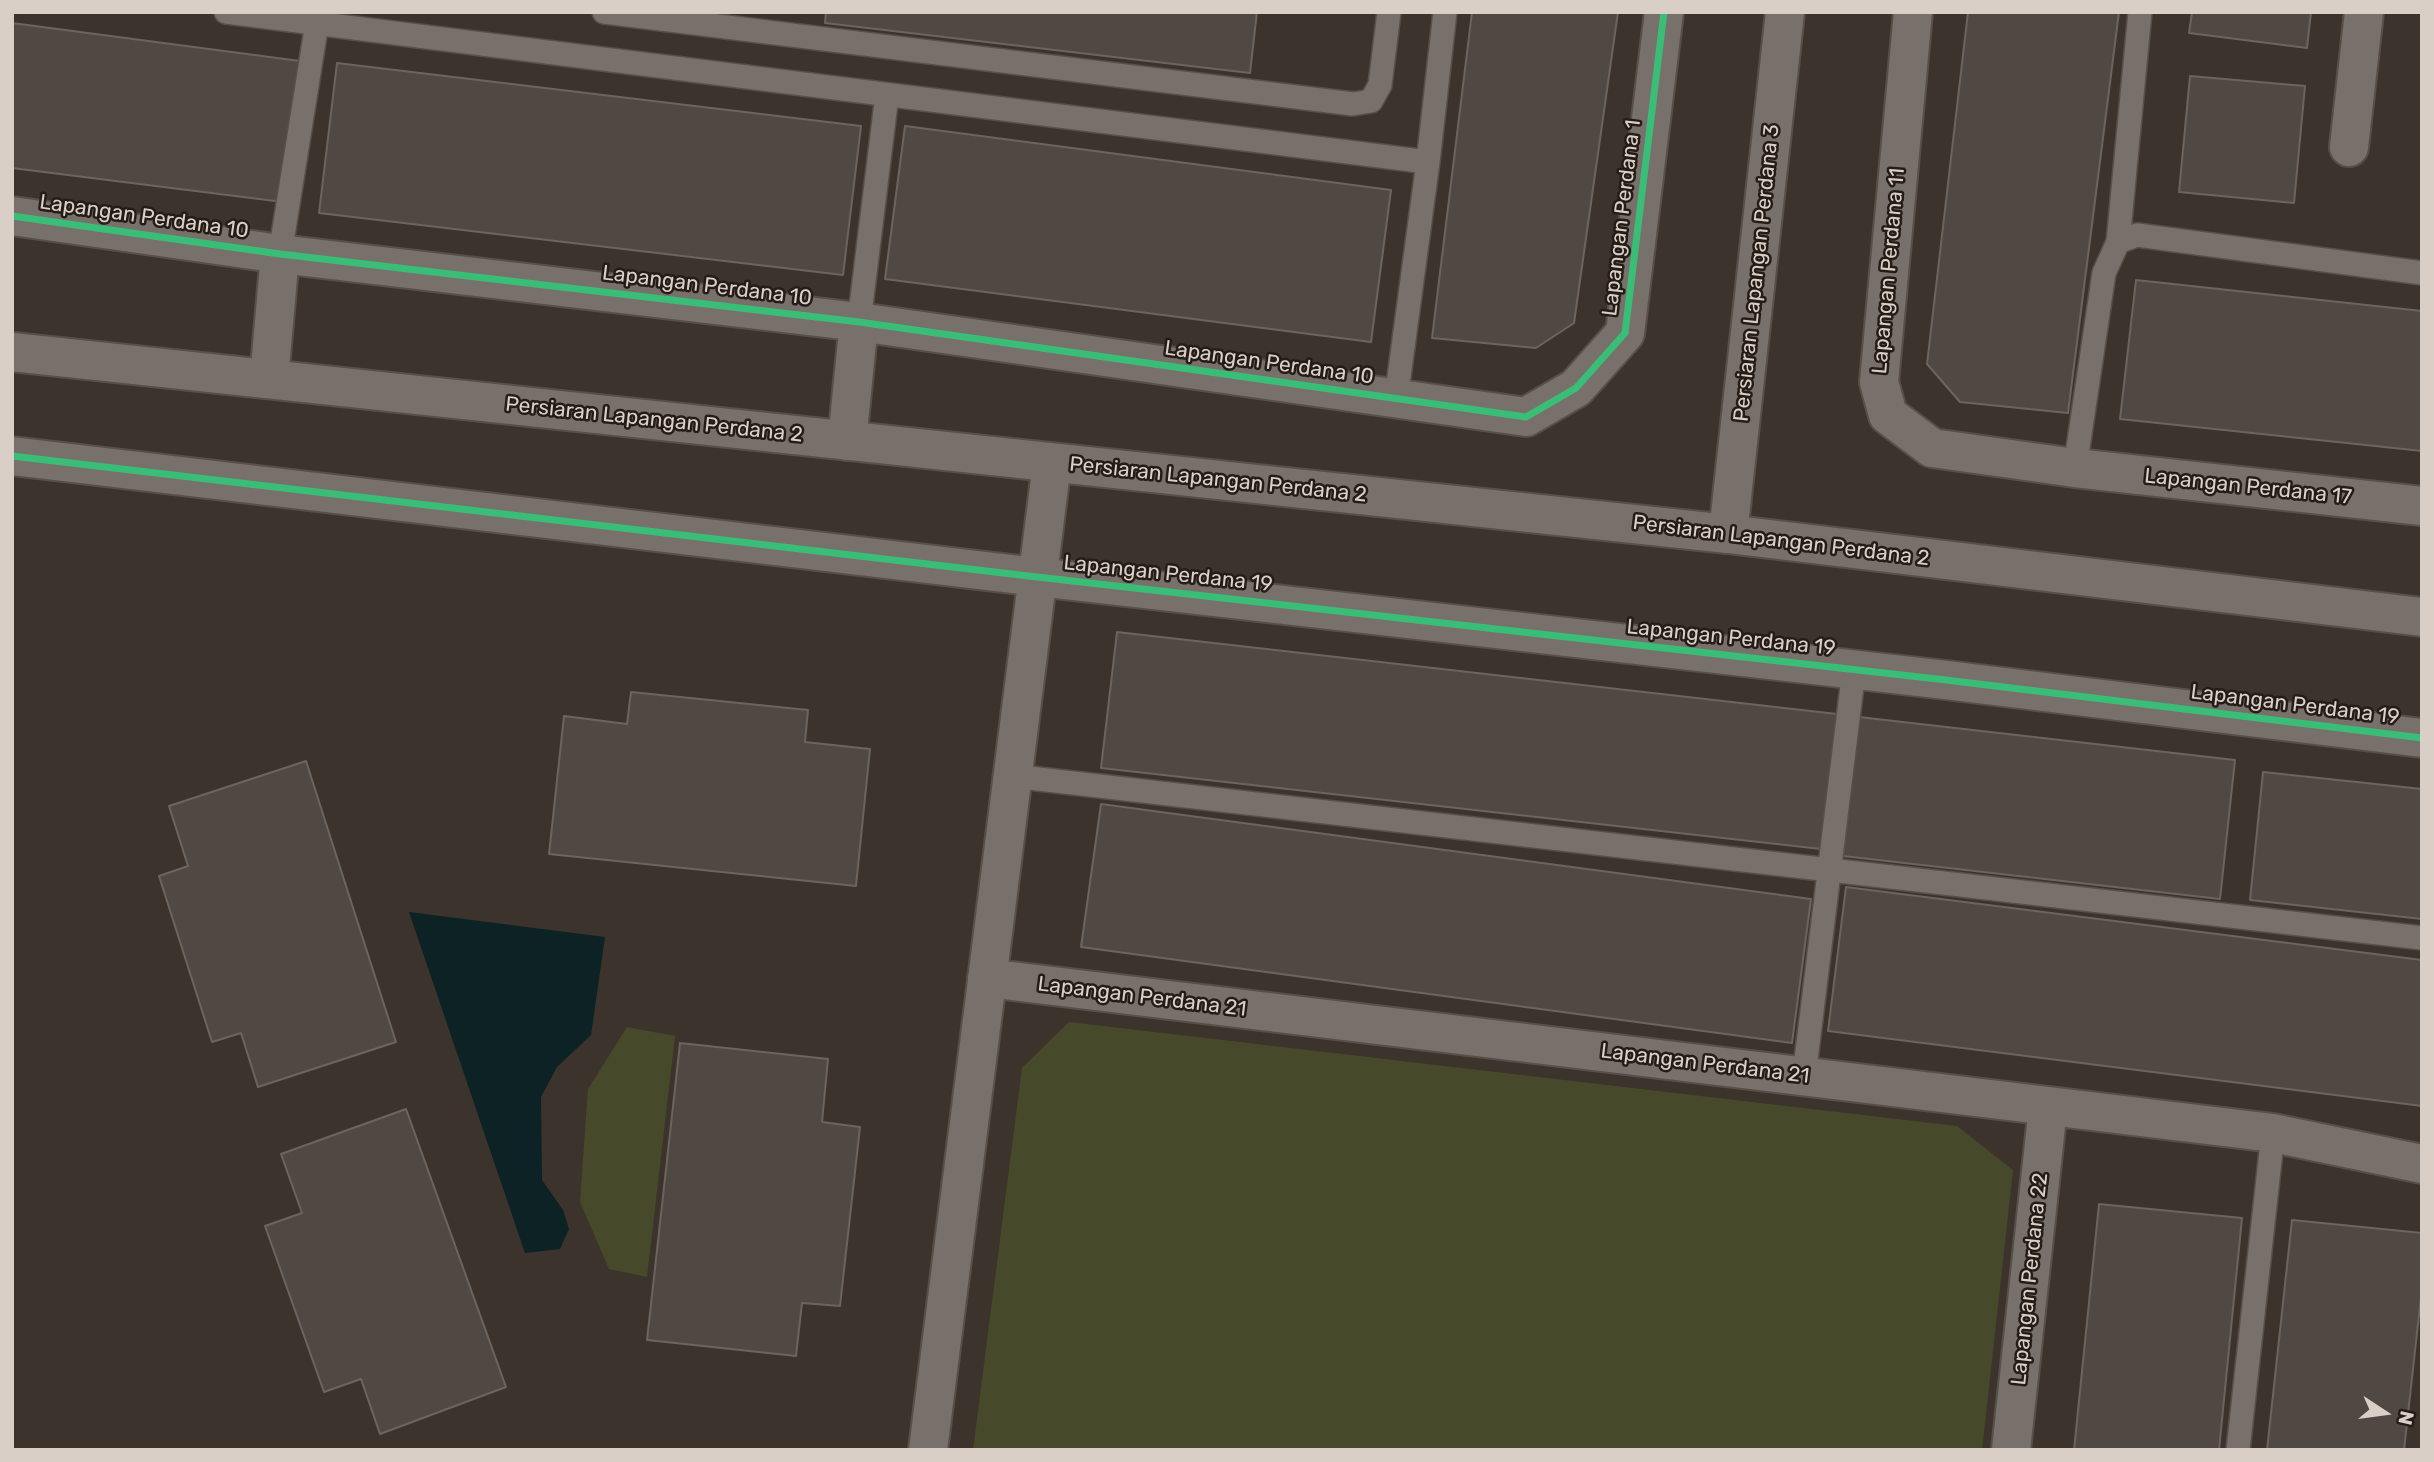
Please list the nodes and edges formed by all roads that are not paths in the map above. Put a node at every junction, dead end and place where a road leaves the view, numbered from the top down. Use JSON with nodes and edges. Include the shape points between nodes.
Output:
{"nodes":[{"id":1,"x":226,"y":12,"type":"edge"},
{"id":2,"x":604,"y":12,"type":"edge"},
{"id":3,"x":1389,"y":12,"type":"edge"},
{"id":4,"x":1445,"y":12,"type":"edge"},
{"id":5,"x":1664,"y":12,"type":"edge"},
{"id":6,"x":1785,"y":12,"type":"edge"},
{"id":7,"x":1913,"y":12,"type":"edge"},
{"id":8,"x":2140,"y":12,"type":"edge"},
{"id":9,"x":2364,"y":12,"type":"edge"},
{"id":10,"x":317,"y":23,"type":"junction"},
{"id":11,"x":783,"y":23,"type":"edge"},
{"id":12,"x":887,"y":95,"type":"junction"},
{"id":13,"x":2348,"y":147,"type":"dead end"},
{"id":14,"x":1428,"y":162,"type":"junction"},
{"id":15,"x":12,"y":216,"type":"edge"},
{"id":16,"x":2118,"y":242,"type":"junction"},
{"id":17,"x":281,"y":254,"type":"junction"},
{"id":18,"x":2422,"y":273,"type":"edge"},
{"id":19,"x":859,"y":322,"type":"junction"},
{"id":20,"x":12,"y":352,"type":"edge"},
{"id":21,"x":269,"y":380,"type":"junction"},
{"id":22,"x":1396,"y":399,"type":"junction"},
{"id":23,"x":847,"y":441,"type":"junction"},
{"id":24,"x":12,"y":456,"type":"edge"},
{"id":25,"x":1052,"y":463,"type":"junction"},
{"id":26,"x":2074,"y":468,"type":"junction"},
{"id":27,"x":2422,"y":506,"type":"edge"},
{"id":28,"x":1728,"y":534,"type":"junction"},
{"id":29,"x":1037,"y":577,"type":"junction"},
{"id":30,"x":2422,"y":617,"type":"edge"},
{"id":31,"x":1854,"y":670,"type":"junction"},
{"id":32,"x":2422,"y":738,"type":"edge"},
{"id":33,"x":1012,"y":776,"type":"junction"},
{"id":34,"x":1829,"y":871,"type":"junction"},
{"id":35,"x":2422,"y":938,"type":"edge"},
{"id":36,"x":987,"y":978,"type":"junction"},
{"id":37,"x":1804,"y":1076,"type":"junction"},
{"id":38,"x":2048,"y":1107,"type":"junction"},
{"id":39,"x":2273,"y":1133,"type":"junction"},
{"id":40,"x":2422,"y":1164,"type":"edge"},
{"id":41,"x":928,"y":1450,"type":"edge"},
{"id":42,"x":2011,"y":1450,"type":"edge"},
{"id":43,"x":2238,"y":1450,"type":"edge"}],
"edges":[{"from":1,"to":10,"type":"lane"},
{"from":2,"to":11,"type":"lane"},
{"from":3,"to":11,"type":"lane","via":[[1380,85],[1371,101],[1353,104]]},
{"from":4,"to":14,"type":"lane"},
{"from":5,"to":22,"type":"street","name":"Lapangan Perdana 1","via":[[1625,333],[1576,388],[1526,417]]},
{"from":6,"to":28,"type":"street","name":"Persiaran Lapangan Perdana 3"},
{"from":7,"to":26,"type":"street","name":"Lapangan Perdana 11","via":[[1879,382],[1888,415],[1932,448]]},
{"from":8,"to":16,"type":"lane"},
{"from":9,"to":13,"type":"street"},
{"from":10,"to":12,"type":"lane"},
{"from":10,"to":17,"type":"lane"},
{"from":12,"to":14,"type":"lane"},
{"from":12,"to":19,"type":"lane"},
{"from":14,"to":22,"type":"lane"},
{"from":15,"to":17,"type":"street","name":"Lapangan Perdana 10"},
{"from":16,"to":18,"type":"lane","via":[[2137,235]]},
{"from":16,"to":26,"type":"lane","via":[[2104,273]]},
{"from":17,"to":19,"type":"street","name":"Lapangan Perdana 10"},
{"from":17,"to":21,"type":"street"},
{"from":19,"to":22,"type":"street","name":"Lapangan Perdana 10"},
{"from":19,"to":23,"type":"street"},
{"from":20,"to":21,"type":"street","name":"Persiaran Lapangan Perdana 2"},
{"from":21,"to":23,"type":"street","name":"Persiaran Lapangan Perdana 2"},
{"from":23,"to":25,"type":"street","name":"Persiaran Lapangan Perdana 2"},
{"from":24,"to":29,"type":"street","name":"Lapangan Perdana 19"},
{"from":25,"to":28,"type":"street","name":"Persiaran Lapangan Perdana 2"},
{"from":25,"to":29,"type":"street"},
{"from":26,"to":27,"type":"street","name":"Lapangan Perdana 17"},
{"from":28,"to":30,"type":"street","name":"Persiaran Lapangan Perdana 2"},
{"from":29,"to":31,"type":"street","name":"Lapangan Perdana 19"},
{"from":29,"to":33,"type":"street"},
{"from":31,"to":32,"type":"street","name":"Lapangan Perdana 19"},
{"from":31,"to":34,"type":"lane"},
{"from":33,"to":34,"type":"lane"},
{"from":33,"to":36,"type":"street"},
{"from":34,"to":35,"type":"lane"},
{"from":34,"to":37,"type":"lane"},
{"from":36,"to":37,"type":"street","name":"Lapangan Perdana 21"},
{"from":36,"to":41,"type":"street"},
{"from":37,"to":38,"type":"street","name":"Lapangan Perdana 21"},
{"from":38,"to":39,"type":"street","name":"Lapangan Perdana 21"},
{"from":38,"to":42,"type":"street","name":"Lapangan Perdana 22"},
{"from":39,"to":40,"type":"street","name":"Lapangan Perdana 21"},
{"from":39,"to":43,"type":"lane"}]}
